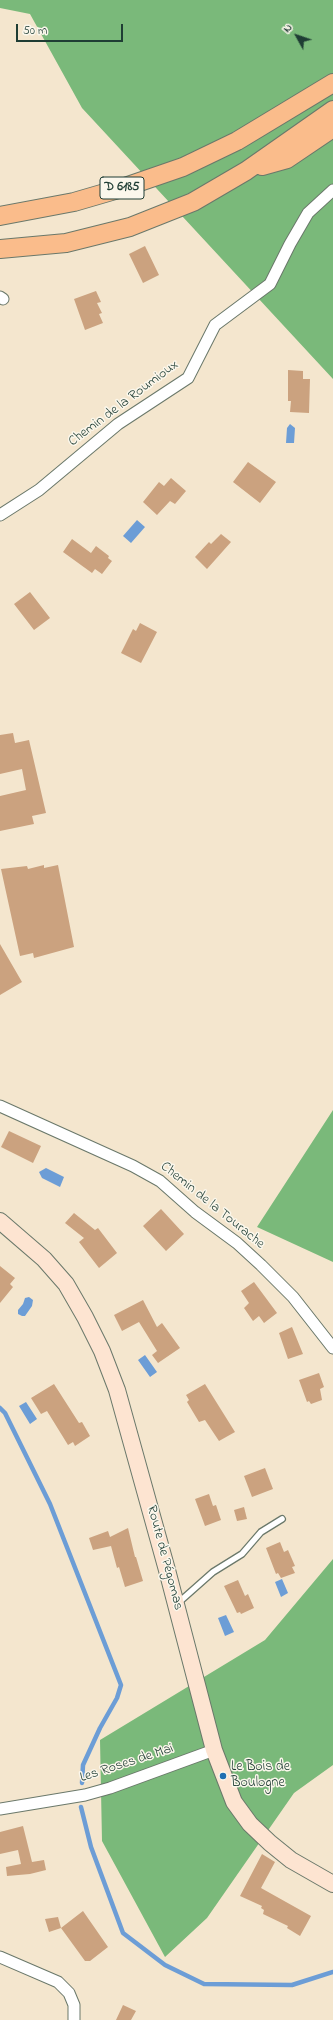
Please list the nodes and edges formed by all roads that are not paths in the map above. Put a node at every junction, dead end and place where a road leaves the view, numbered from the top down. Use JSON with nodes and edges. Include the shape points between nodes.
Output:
{"nodes":[{"id":1,"x":333,"y":83,"type":"edge"},
{"id":2,"x":333,"y":110,"type":"edge"},
{"id":3,"x":333,"y":128,"type":"edge"},
{"id":4,"x":246,"y":171,"type":"junction"},
{"id":5,"x":333,"y":190,"type":"edge"},
{"id":6,"x":0,"y":216,"type":"edge"},
{"id":7,"x":0,"y":249,"type":"edge"},
{"id":8,"x":0,"y":515,"type":"edge"},
{"id":9,"x":0,"y":1106,"type":"edge"},
{"id":10,"x":0,"y":1221,"type":"edge"},
{"id":11,"x":333,"y":1348,"type":"edge"},
{"id":12,"x":282,"y":1519,"type":"dead end"},
{"id":13,"x":176,"y":1604,"type":"junction"},
{"id":14,"x":214,"y":1750,"type":"junction"},
{"id":15,"x":0,"y":1809,"type":"edge"},
{"id":16,"x":333,"y":1884,"type":"edge"},
{"id":17,"x":0,"y":1957,"type":"edge"},
{"id":18,"x":74,"y":2020,"type":"edge"}],
"edges":[{"from":1,"to":6,"type":"highway","number":"D 6185","via":[[237,141],[183,166],[74,202]]},
{"from":2,"to":4,"type":"highway","number":"D 6185"},
{"from":3,"to":4,"type":"highway","via":[[287,159]]},
{"from":4,"to":7,"type":"highway","number":"D 6185","via":[[193,202],[130,227],[66,243]]},
{"from":5,"to":8,"type":"street","name":"Chemin de la Roumioux","via":[[308,213],[270,284],[215,325],[188,378],[118,424],[39,490]]},
{"from":9,"to":11,"type":"street","name":"Chemin de la Tourache","via":[[133,1166],[160,1181],[194,1212],[237,1243],[260,1265],[293,1297]]},
{"from":10,"to":13,"type":"main road","name":"Route de Pégomas","via":[[44,1259],[66,1284],[102,1351],[117,1390]]},
{"from":12,"to":13,"type":"lane","via":[[261,1532],[242,1554],[213,1572]]},
{"from":13,"to":14,"type":"main road","name":"Route de Pégomas"},
{"from":14,"to":15,"type":"street","name":"Les Roses de Mai","via":[[85,1795]]},
{"from":14,"to":16,"type":"main road","name":"Route de Pégomas","via":[[234,1802],[250,1824],[291,1860]]},
{"from":17,"to":18,"type":"street","via":[[58,1982],[69,1994],[74,2005]]}]}
